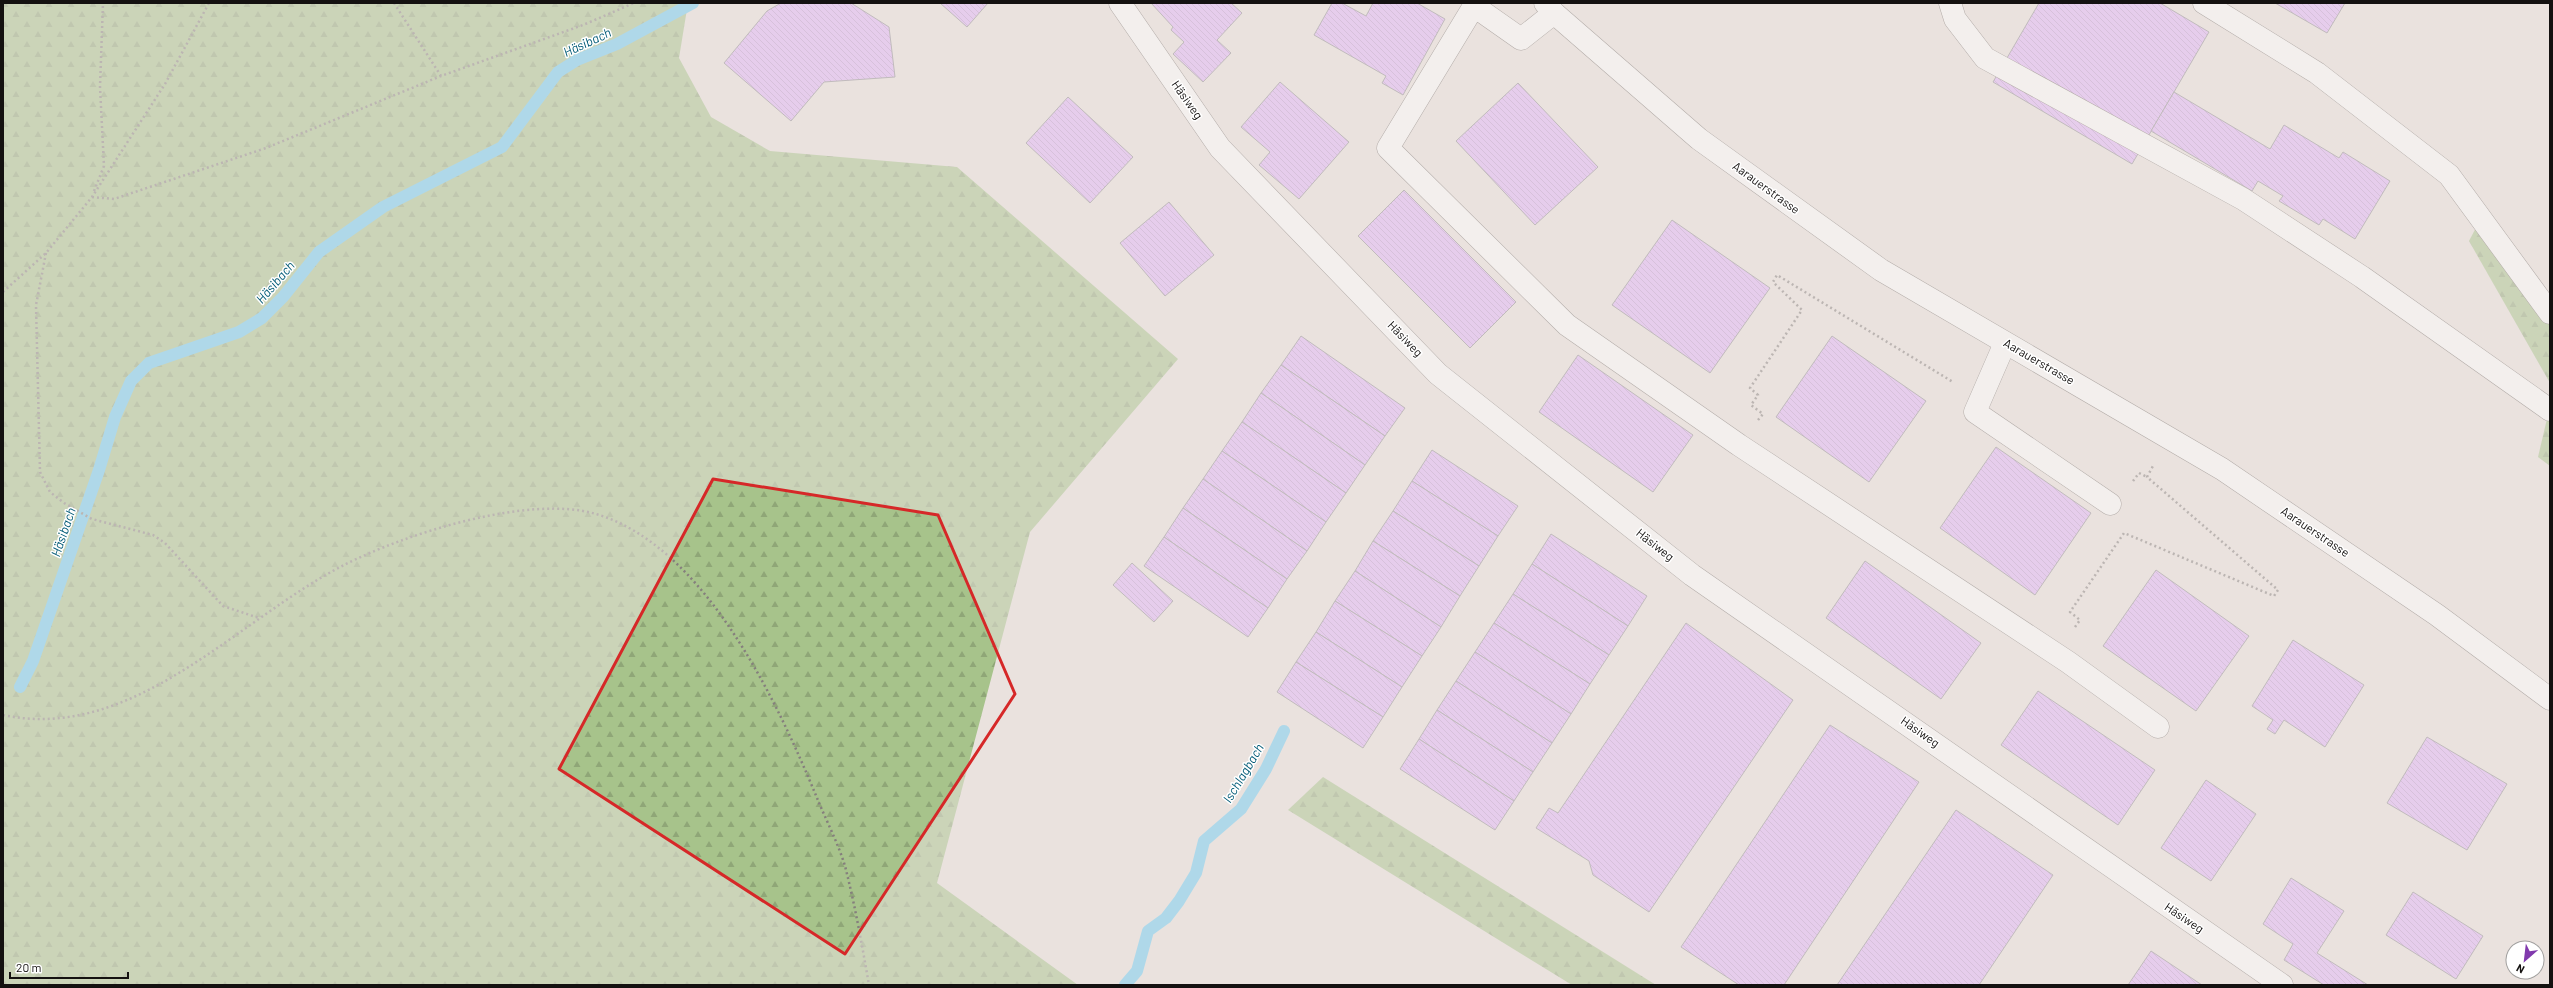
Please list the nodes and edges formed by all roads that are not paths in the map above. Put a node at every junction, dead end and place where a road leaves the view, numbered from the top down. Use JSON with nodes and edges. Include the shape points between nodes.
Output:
{"nodes":[{"id":1,"x":1120,"y":3,"type":"edge"},
{"id":2,"x":1950,"y":3,"type":"edge"},
{"id":3,"x":2204,"y":3,"type":"edge"},
{"id":4,"x":1550,"y":8,"type":"edge"},
{"id":5,"x":2550,"y":313,"type":"edge"},
{"id":6,"x":2005,"y":343,"type":"junction"},
{"id":7,"x":2550,"y":410,"type":"edge"},
{"id":8,"x":2110,"y":504,"type":"dead end"},
{"id":9,"x":2550,"y":699,"type":"edge"},
{"id":10,"x":2158,"y":727,"type":"dead end"},
{"id":11,"x":2282,"y":985,"type":"edge"}],
"edges":[{"from":1,"to":11,"type":"street","name":"Häsiweg","via":[[1220,148],[1438,374],[1692,575]]},
{"from":2,"to":7,"type":"street","via":[[1955,19],[1985,58],[2243,199],[2362,277]]},
{"from":3,"to":5,"type":"street","via":[[2317,73],[2449,175]]},
{"from":4,"to":6,"type":"street","name":"Aarauerstrasse","via":[[1705,144],[1880,270]]},
{"from":4,"to":10,"type":"street","via":[[1521,39],[1474,6],[1388,148],[1568,325],[1739,446],[2068,662]]},
{"from":6,"to":8,"type":"street","via":[[1975,412]]},
{"from":6,"to":9,"type":"street","name":"Aarauerstrasse","via":[[2222,469],[2430,611]]}]}
